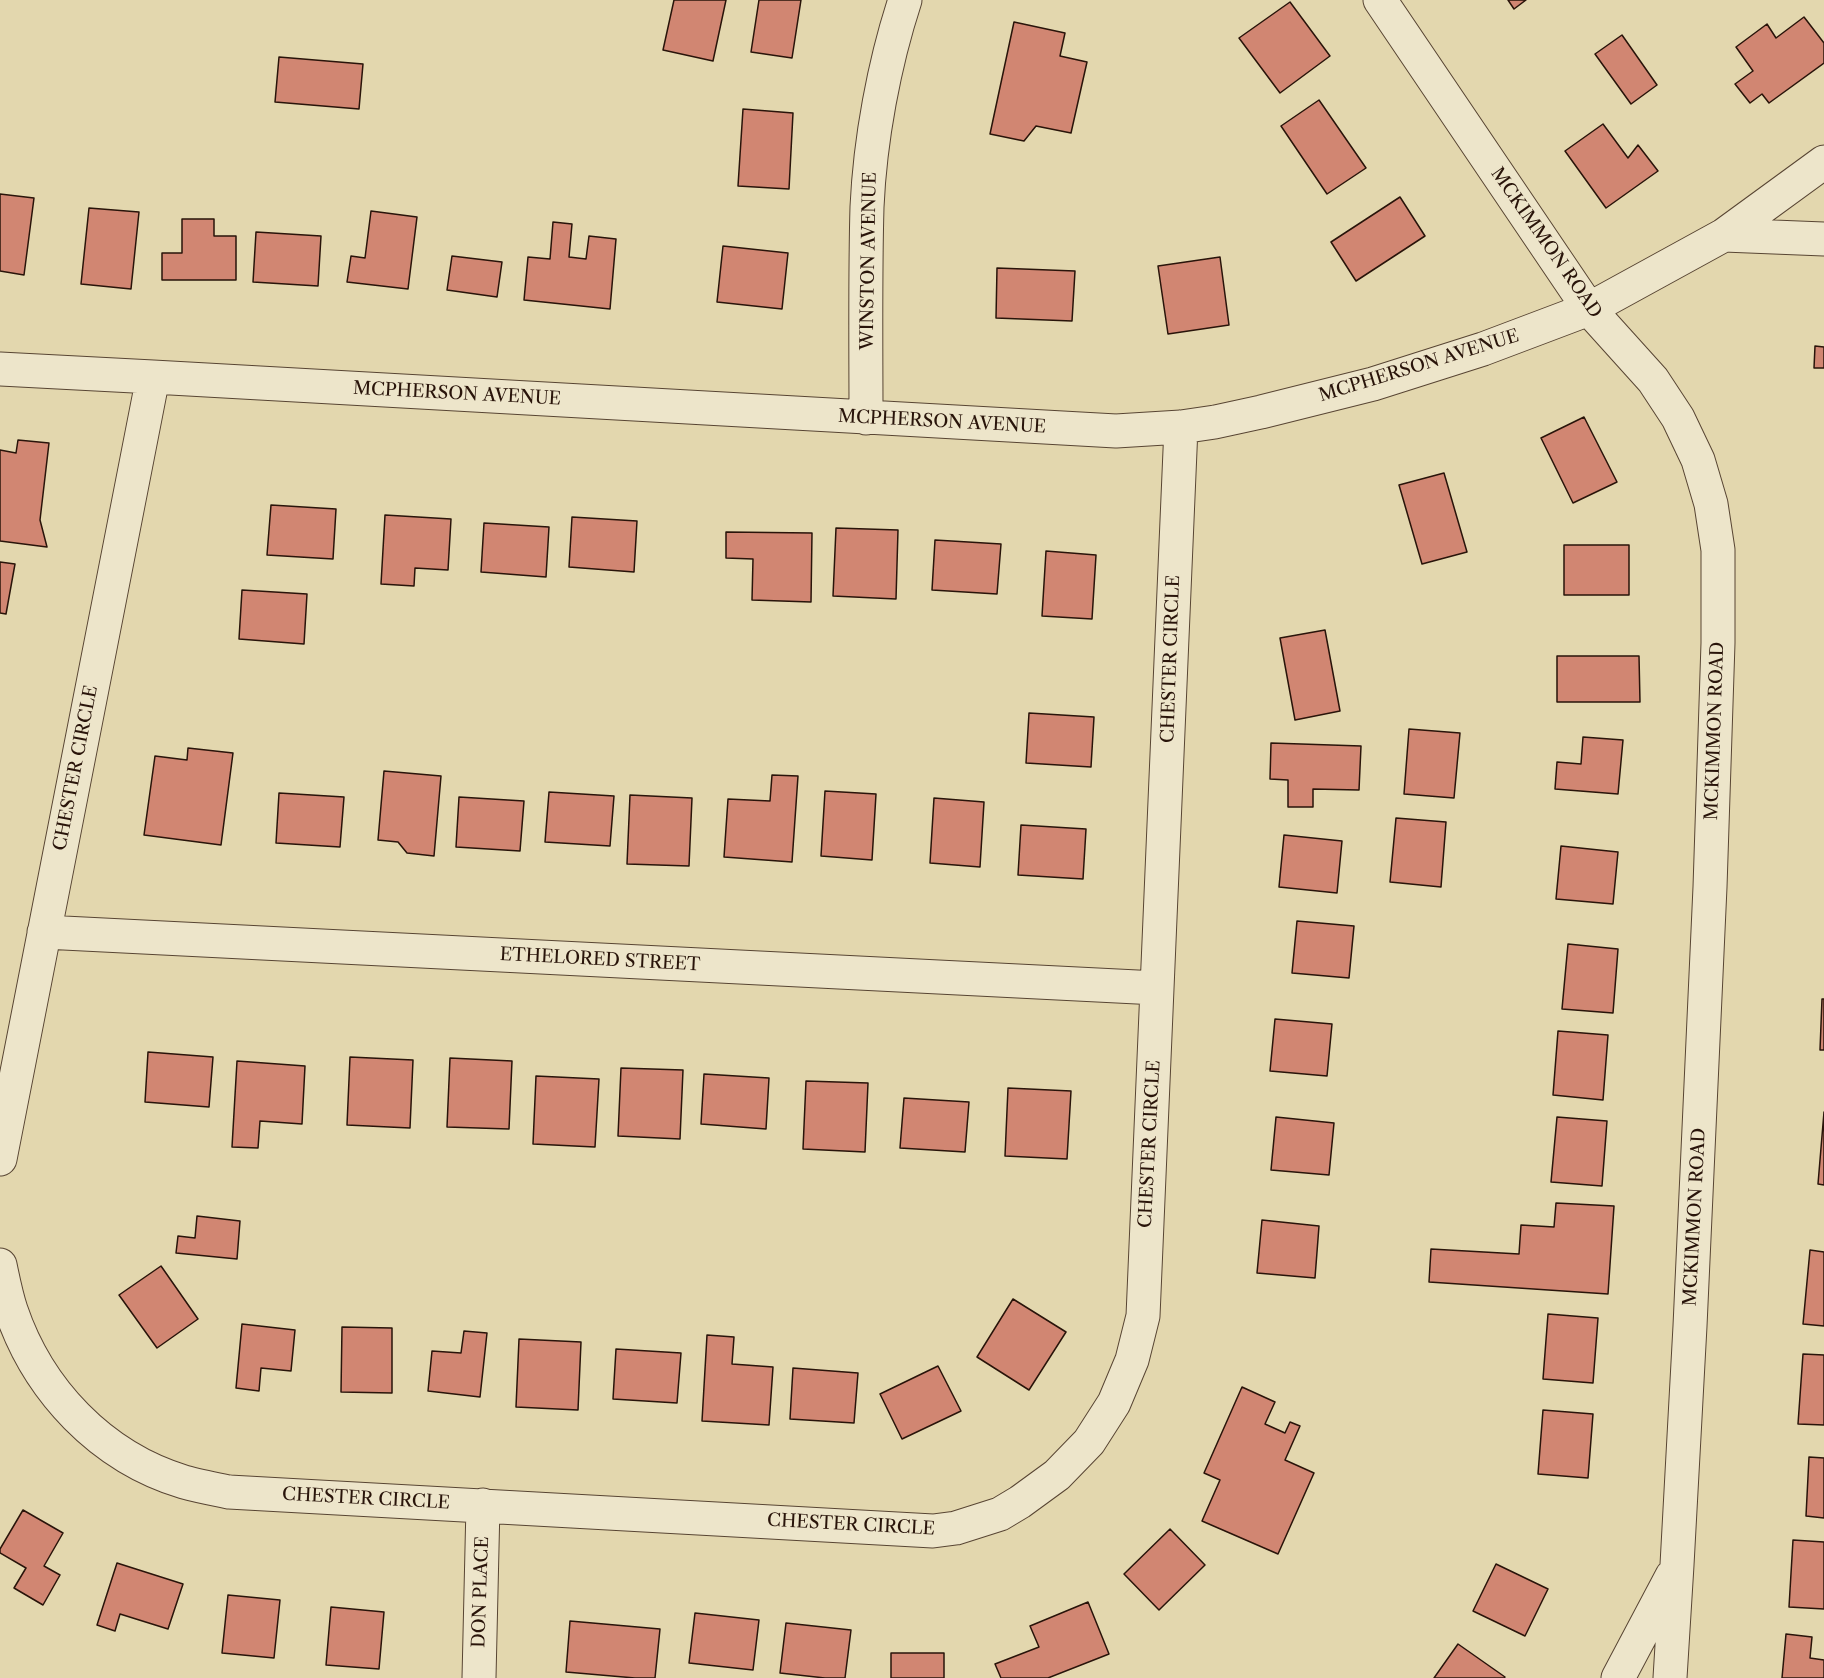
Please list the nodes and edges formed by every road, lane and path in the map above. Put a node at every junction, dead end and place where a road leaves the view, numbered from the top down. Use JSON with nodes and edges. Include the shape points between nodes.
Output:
{"nodes":[{"id":1,"x":905,"y":0,"type":"edge"},
{"id":2,"x":1380,"y":0,"type":"edge"},
{"id":3,"x":1824,"y":162,"type":"edge"},
{"id":4,"x":1724,"y":235,"type":"junction"},
{"id":5,"x":1824,"y":239,"type":"edge"},
{"id":6,"x":1589,"y":309,"type":"junction"},
{"id":7,"x":0,"y":369,"type":"edge"},
{"id":8,"x":153,"y":377,"type":"junction"},
{"id":9,"x":866,"y":418,"type":"junction"},
{"id":10,"x":1181,"y":427,"type":"junction"},
{"id":11,"x":44,"y":932,"type":"junction"},
{"id":12,"x":1157,"y":988,"type":"junction"},
{"id":13,"x":0,"y":1159,"type":"edge"},
{"id":14,"x":0,"y":1265,"type":"edge"},
{"id":15,"x":483,"y":1505,"type":"junction"},
{"id":16,"x":1677,"y":1565,"type":"junction"},
{"id":17,"x":478,"y":1678,"type":"edge"},
{"id":18,"x":1618,"y":1678,"type":"edge"},
{"id":19,"x":1670,"y":1678,"type":"edge"}],
"edges":[{"from":1,"to":9,"type":"street","name":"WINSTON AVENUE","via":[[881,91],[867,205]]},
{"from":2,"to":6,"type":"street","name":"MCKIMMON ROAD"},
{"from":3,"to":4,"type":"street","name":"MCPHERSON AVENUE"},
{"from":4,"to":5,"type":"street"},
{"from":4,"to":6,"type":"street","name":"MCPHERSON AVENUE"},
{"from":6,"to":10,"type":"street","name":"MCPHERSON AVENUE","via":[[1483,349],[1373,384]]},
{"from":6,"to":16,"type":"street","name":"MCKIMMON ROAD","via":[[1653,380],[1678,418],[1698,460],[1712,504],[1718,549],[1710,887]]},
{"from":7,"to":8,"type":"street","name":"MCPHERSON AVENUE"},
{"from":8,"to":9,"type":"street","name":"MCPHERSON AVENUE"},
{"from":8,"to":11,"type":"street","name":"CHESTER CIRCLE"},
{"from":9,"to":10,"type":"street","name":"MCPHERSON AVENUE","via":[[1116,431]]},
{"from":10,"to":12,"type":"street","name":"CHESTER CIRCLE"},
{"from":11,"to":12,"type":"street","name":"ETHELORED STREET"},
{"from":11,"to":13,"type":"street","name":"CHESTER CIRCLE"},
{"from":12,"to":15,"type":"street","name":"CHESTER CIRCLE","via":[[1143,1316],[1132,1360],[1114,1403],[1089,1442],[1057,1475],[1000,1514],[933,1531]]},
{"from":14,"to":15,"type":"street","name":"CHESTER CIRCLE","via":[[10,1309],[28,1352],[52,1391],[102,1440],[141,1465],[183,1482],[229,1492]]},
{"from":15,"to":17,"type":"street","name":"DON PLACE"},
{"from":16,"to":18,"type":"street","name":"MCKIMMON ROAD"},
{"from":16,"to":19,"type":"street","name":"MCKIMMON ROAD"}]}
